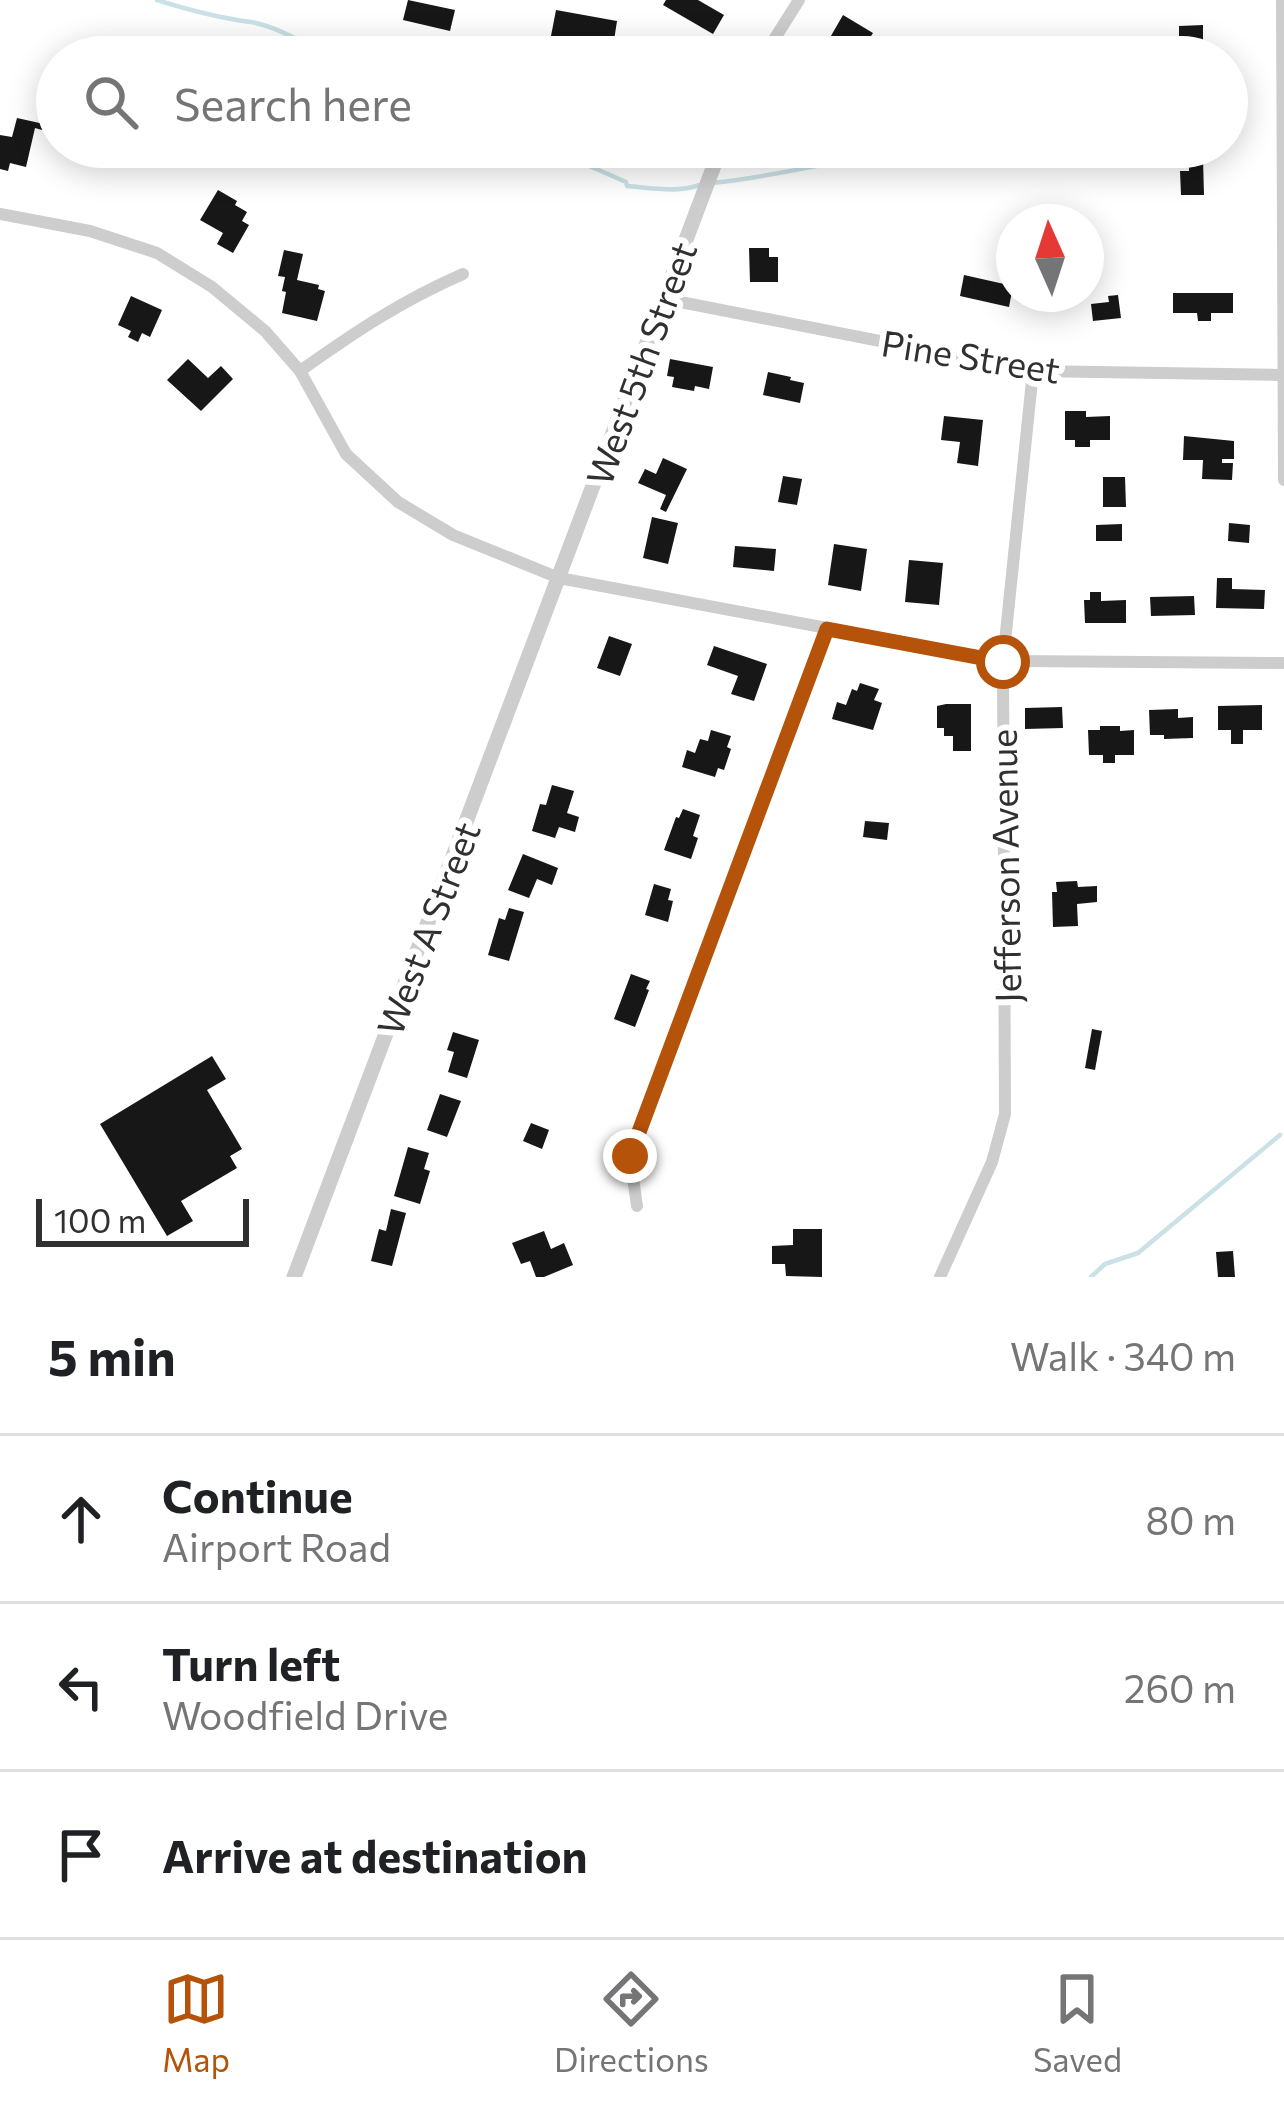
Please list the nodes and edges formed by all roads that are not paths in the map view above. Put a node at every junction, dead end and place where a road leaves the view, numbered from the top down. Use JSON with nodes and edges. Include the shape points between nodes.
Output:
{"nodes":[{"id":1,"x":799,"y":0,"type":"edge"},
{"id":2,"x":1282,"y":0,"type":"edge"},
{"id":3,"x":776,"y":36,"type":"edge"},
{"id":4,"x":714,"y":168,"type":"edge"},
{"id":5,"x":0,"y":214,"type":"edge"},
{"id":6,"x":463,"y":274,"type":"dead end"},
{"id":7,"x":664,"y":299,"type":"junction"},
{"id":8,"x":300,"y":371,"type":"junction"},
{"id":9,"x":1033,"y":371,"type":"junction"},
{"id":10,"x":1282,"y":375,"type":"edge"},
{"id":11,"x":1284,"y":480,"type":"edge"},
{"id":12,"x":559,"y":578,"type":"junction"},
{"id":13,"x":827,"y":629,"type":"junction"},
{"id":14,"x":1003,"y":662,"type":"junction"},
{"id":15,"x":1284,"y":663,"type":"edge"},
{"id":16,"x":637,"y":1206,"type":"dead end"},
{"id":17,"x":294,"y":1277,"type":"edge"},
{"id":18,"x":940,"y":1277,"type":"edge"}],
"edges":[{"from":1,"to":3,"type":"street"},
{"from":2,"to":10,"type":"street"},
{"from":4,"to":7,"type":"street","name":"West 5th Street"},
{"from":5,"to":8,"type":"street","via":[[157,253],[266,331]]},
{"from":6,"to":8,"type":"street","via":[[416,294]]},
{"from":7,"to":9,"type":"street","name":"Pine Street"},
{"from":7,"to":12,"type":"street","name":"West 5th Street"},
{"from":8,"to":12,"type":"street","via":[[346,454],[398,502],[453,535]]},
{"from":9,"to":10,"type":"street","name":"Pine Street"},
{"from":9,"to":14,"type":"street","name":"Jefferson Avenue"},
{"from":10,"to":11,"type":"street"},
{"from":12,"to":13,"type":"street"},
{"from":12,"to":17,"type":"street","name":"West A Street"},
{"from":13,"to":14,"type":"street"},
{"from":13,"to":16,"type":"street","via":[[630,1156]]},
{"from":14,"to":15,"type":"street"},
{"from":14,"to":18,"type":"street","name":"Jefferson Avenue","via":[[1005,1114]]}]}
